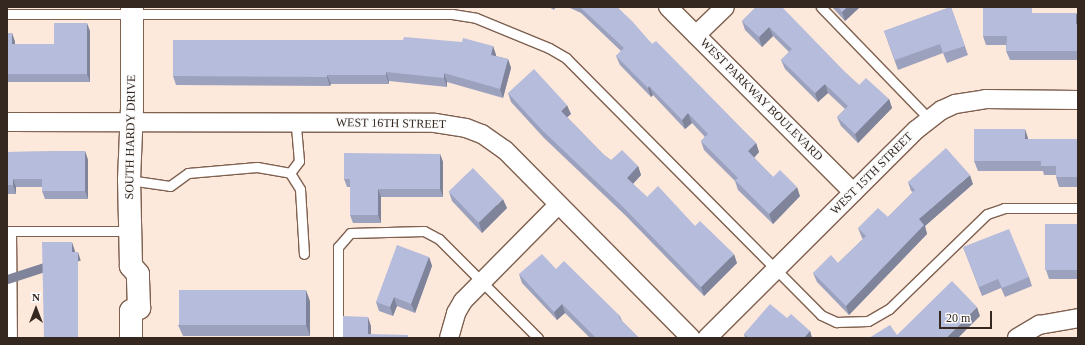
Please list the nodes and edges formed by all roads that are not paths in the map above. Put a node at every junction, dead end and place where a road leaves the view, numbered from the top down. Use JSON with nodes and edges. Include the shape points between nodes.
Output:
{"nodes":[{"id":1,"x":668,"y":7,"type":"edge"},
{"id":2,"x":724,"y":7,"type":"edge"},
{"id":3,"x":822,"y":7,"type":"edge"},
{"id":4,"x":132,"y":10,"type":"edge"},
{"id":5,"x":7,"y":14,"type":"edge"},
{"id":6,"x":696,"y":35,"type":"junction"},
{"id":7,"x":1078,"y":100,"type":"edge"},
{"id":8,"x":929,"y":119,"type":"junction"},
{"id":9,"x":7,"y":122,"type":"edge"},
{"id":10,"x":131,"y":122,"type":"junction"},
{"id":11,"x":296,"y":123,"type":"junction"},
{"id":12,"x":290,"y":173,"type":"junction"},
{"id":13,"x":129,"y":180,"type":"junction"},
{"id":14,"x":853,"y":192,"type":"junction"},
{"id":15,"x":558,"y":205,"type":"junction"},
{"id":16,"x":1078,"y":208,"type":"edge"},
{"id":17,"x":9,"y":231,"type":"edge"},
{"id":18,"x":131,"y":231,"type":"junction"},
{"id":19,"x":304,"y":254,"type":"dead end"},
{"id":20,"x":776,"y":268,"type":"junction"},
{"id":21,"x":481,"y":281,"type":"junction"},
{"id":22,"x":1078,"y":318,"type":"edge"},
{"id":23,"x":12,"y":338,"type":"edge"},
{"id":24,"x":132,"y":338,"type":"edge"},
{"id":25,"x":338,"y":338,"type":"edge"},
{"id":26,"x":449,"y":338,"type":"edge"},
{"id":27,"x":538,"y":338,"type":"edge"},
{"id":28,"x":691,"y":338,"type":"edge"},
{"id":29,"x":707,"y":338,"type":"edge"},
{"id":30,"x":1017,"y":338,"type":"edge"}],
"edges":[{"from":1,"to":6,"type":"street","name":"WEST PARKWAY BOULEVARD"},
{"from":2,"to":6,"type":"street"},
{"from":3,"to":8,"type":"lane"},
{"from":4,"to":5,"type":"lane"},
{"from":4,"to":10,"type":"street","name":"SOUTH HARDY DRIVE"},
{"from":4,"to":20,"type":"lane","via":[[452,14],[476,18],[549,48],[566,58]]},
{"from":6,"to":14,"type":"street","name":"WEST PARKWAY BOULEVARD"},
{"from":7,"to":8,"type":"street","name":"WEST 15TH STREET","via":[[970,101],[942,110]]},
{"from":8,"to":14,"type":"street","name":"WEST 15TH STREET"},
{"from":9,"to":10,"type":"street","name":"WEST 16TH STREET"},
{"from":10,"to":11,"type":"street","name":"WEST 16TH STREET"},
{"from":10,"to":13,"type":"street","name":"SOUTH HARDY DRIVE"},
{"from":11,"to":12,"type":"lane","via":[[299,161]]},
{"from":11,"to":15,"type":"street","name":"WEST 16TH STREET","via":[[435,123],[466,128],[495,142]]},
{"from":12,"to":13,"type":"lane","via":[[257,167],[188,173],[170,186]]},
{"from":12,"to":19,"type":"lane","via":[[300,189]]},
{"from":13,"to":18,"type":"street","name":"SOUTH HARDY DRIVE"},
{"from":14,"to":20,"type":"street","name":"WEST 15TH STREET"},
{"from":15,"to":21,"type":"street"},
{"from":15,"to":28,"type":"street","name":"WEST 16TH STREET"},
{"from":16,"to":20,"type":"lane","via":[[1004,208],[987,214],[896,304],[875,319],[862,322],[836,322],[825,318]]},
{"from":17,"to":18,"type":"lane"},
{"from":17,"to":23,"type":"lane"},
{"from":18,"to":24,"type":"street","name":"SOUTH HARDY DRIVE","via":[[131,266],[123,273],[124,307],[131,311]]},
{"from":20,"to":29,"type":"street","name":"WEST 15TH STREET"},
{"from":21,"to":25,"type":"lane","via":[[432,234],[424,231],[350,233],[338,247]]},
{"from":21,"to":26,"type":"street","via":[[456,313]]},
{"from":21,"to":27,"type":"lane"},
{"from":22,"to":30,"type":"street","via":[[1045,323]]}]}
